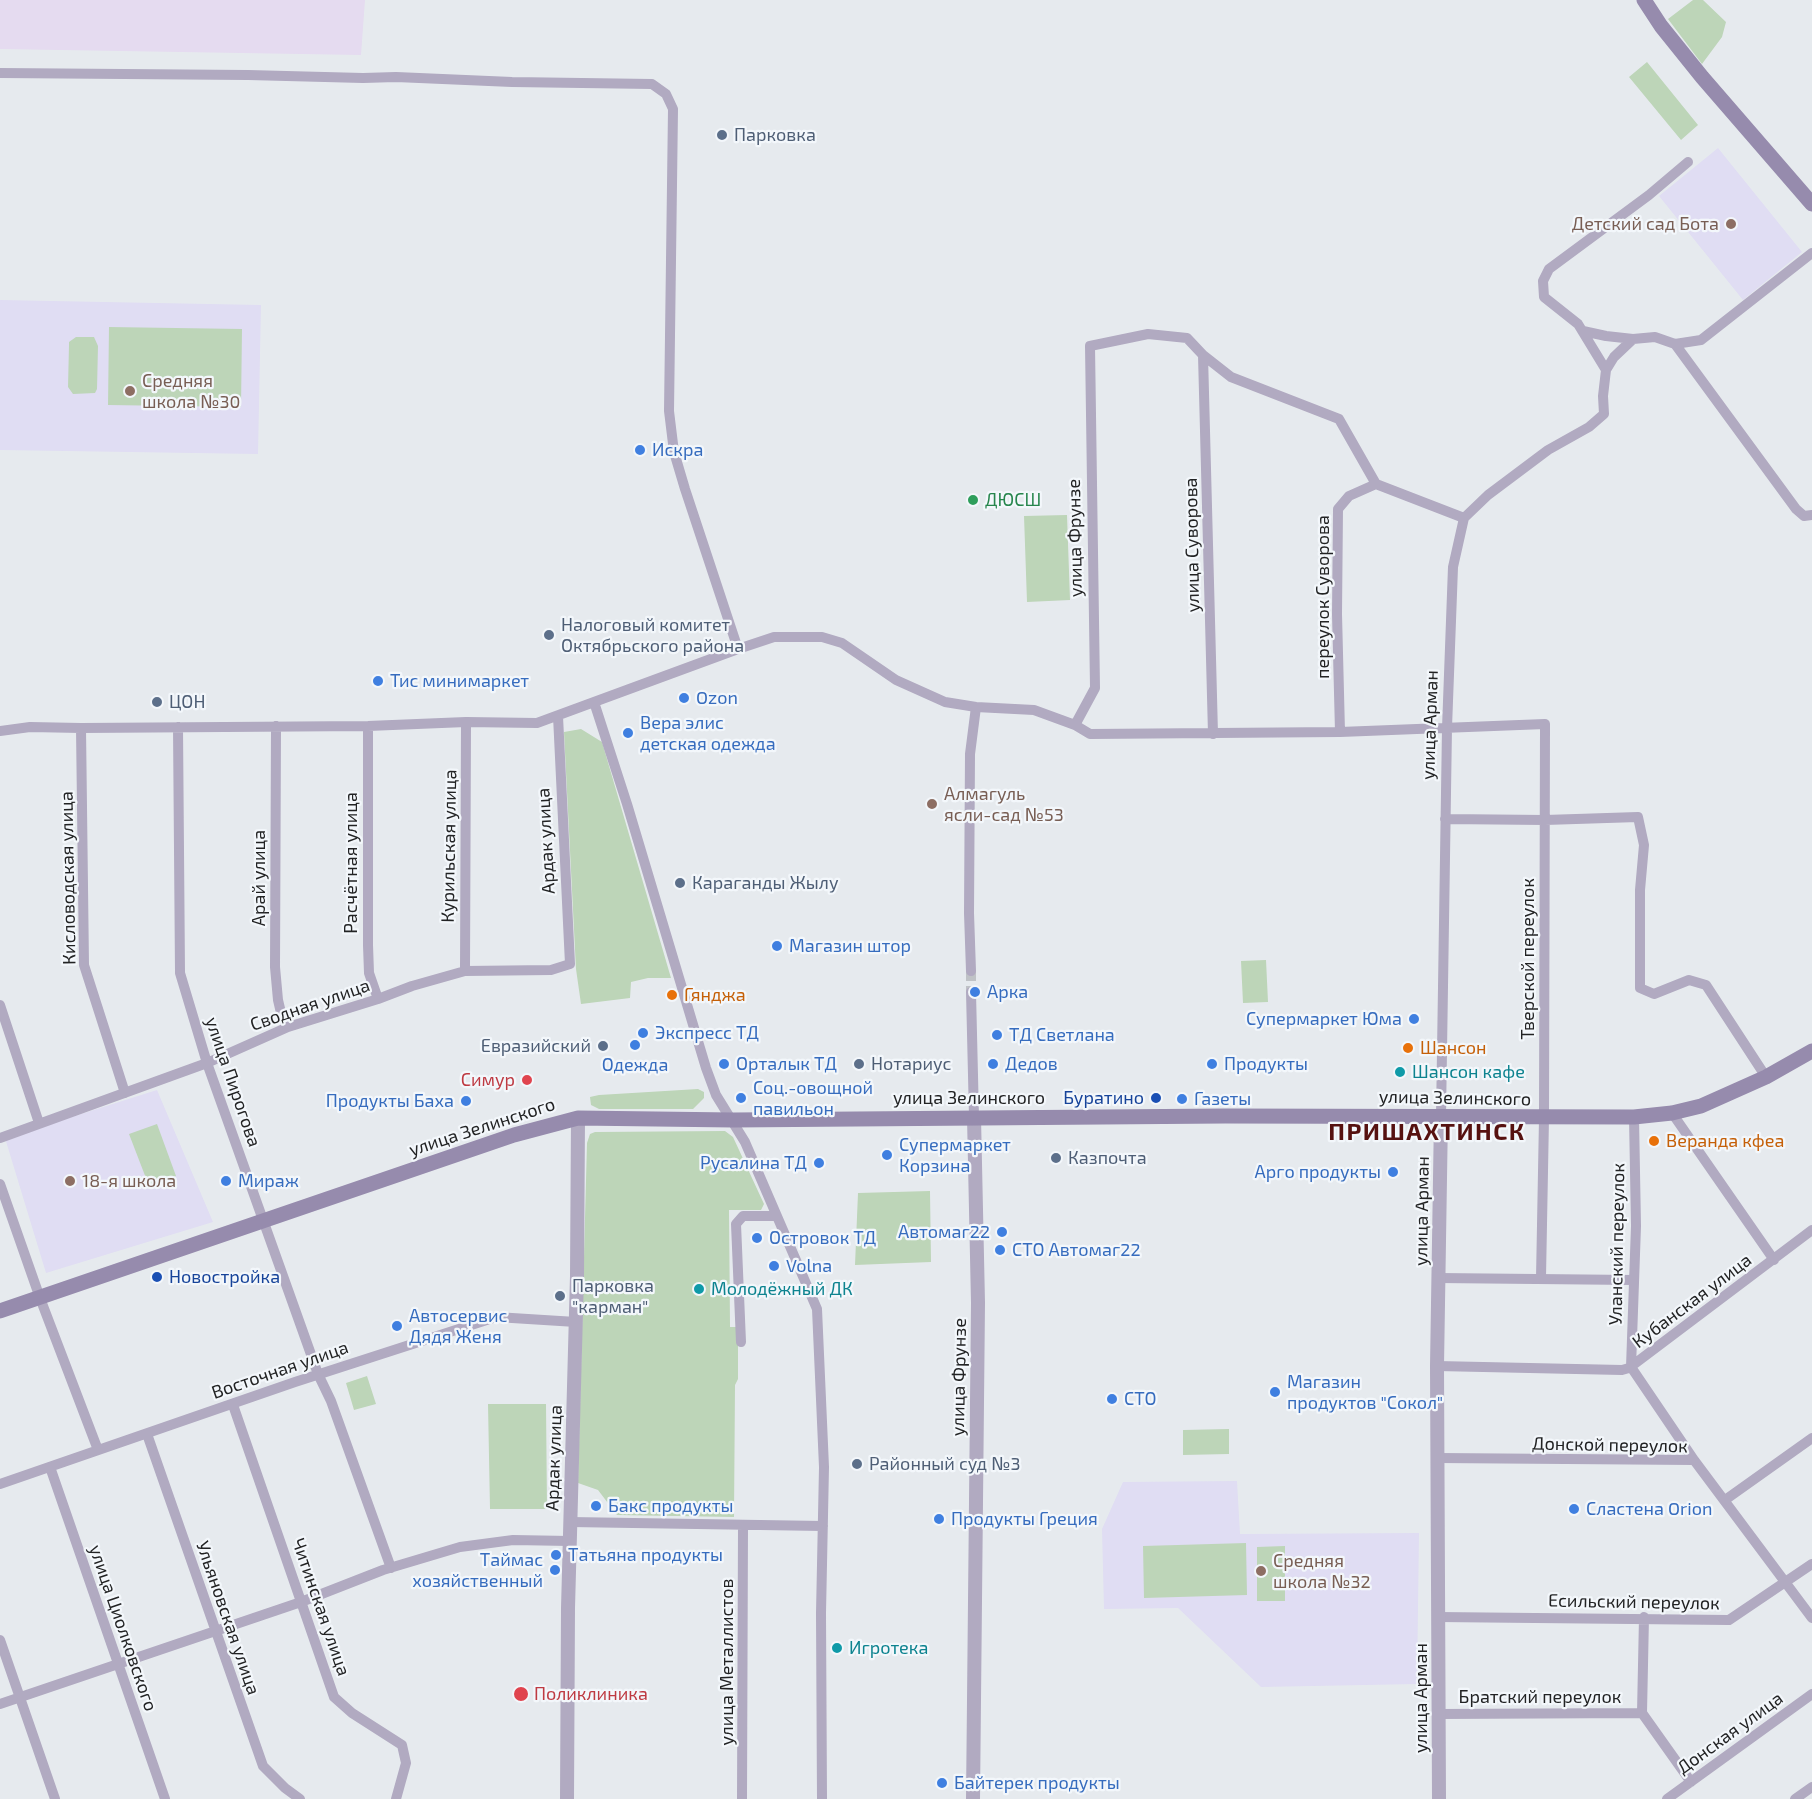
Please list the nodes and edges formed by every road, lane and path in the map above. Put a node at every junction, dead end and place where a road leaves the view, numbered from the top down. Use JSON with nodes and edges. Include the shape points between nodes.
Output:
{"nodes":[{"id":1,"x":1644,"y":0,"type":"edge"},
{"id":2,"x":0,"y":73,"type":"edge"},
{"id":3,"x":1689,"y":162,"type":"dead end"},
{"id":4,"x":1812,"y":204,"type":"edge"},
{"id":5,"x":1812,"y":253,"type":"edge"},
{"id":6,"x":1583,"y":331,"type":"junction"},
{"id":7,"x":1633,"y":339,"type":"junction"},
{"id":8,"x":1675,"y":344,"type":"junction"},
{"id":9,"x":1203,"y":355,"type":"junction"},
{"id":10,"x":1606,"y":370,"type":"junction"},
{"id":11,"x":1376,"y":484,"type":"junction"},
{"id":12,"x":1812,"y":515,"type":"edge"},
{"id":13,"x":1464,"y":518,"type":"junction"},
{"id":14,"x":738,"y":649,"type":"junction"},
{"id":15,"x":594,"y":702,"type":"junction"},
{"id":16,"x":975,"y":707,"type":"junction"},
{"id":17,"x":558,"y":716,"type":"junction"},
{"id":18,"x":466,"y":722,"type":"junction"},
{"id":19,"x":1075,"y":725,"type":"junction"},
{"id":20,"x":276,"y":726,"type":"junction"},
{"id":21,"x":368,"y":726,"type":"junction"},
{"id":22,"x":178,"y":727,"type":"junction"},
{"id":23,"x":81,"y":728,"type":"junction"},
{"id":24,"x":1447,"y":728,"type":"junction"},
{"id":25,"x":0,"y":731,"type":"edge"},
{"id":26,"x":1340,"y":732,"type":"junction"},
{"id":27,"x":1213,"y":734,"type":"junction"},
{"id":28,"x":1445,"y":819,"type":"junction"},
{"id":29,"x":1545,"y":820,"type":"junction"},
{"id":30,"x":570,"y":964,"type":"joint"},
{"id":31,"x":465,"y":971,"type":"junction"},
{"id":32,"x":971,"y":971,"type":"tunnel mouth"},
{"id":33,"x":971,"y":992,"type":"tunnel mouth"},
{"id":34,"x":378,"y":999,"type":"junction"},
{"id":35,"x":0,"y":1005,"type":"edge"},
{"id":36,"x":288,"y":1027,"type":"junction"},
{"id":37,"x":1812,"y":1051,"type":"edge"},
{"id":38,"x":207,"y":1063,"type":"junction"},
{"id":39,"x":1766,"y":1077,"type":"junction"},
{"id":40,"x":125,"y":1093,"type":"junction"},
{"id":41,"x":1672,"y":1113,"type":"junction"},
{"id":42,"x":1441,"y":1116,"type":"junction"},
{"id":43,"x":974,"y":1117,"type":"junction"},
{"id":44,"x":578,"y":1118,"type":"junction"},
{"id":45,"x":1544,"y":1118,"type":"junction"},
{"id":46,"x":1634,"y":1118,"type":"junction"},
{"id":47,"x":732,"y":1119,"type":"junction"},
{"id":48,"x":39,"y":1123,"type":"junction"},
{"id":49,"x":0,"y":1138,"type":"edge"},
{"id":50,"x":0,"y":1184,"type":"edge"},
{"id":51,"x":776,"y":1216,"type":"junction"},
{"id":52,"x":263,"y":1220,"type":"junction"},
{"id":53,"x":1812,"y":1230,"type":"edge"},
{"id":54,"x":1774,"y":1260,"type":"junction"},
{"id":55,"x":1438,"y":1278,"type":"junction"},
{"id":56,"x":1541,"y":1278,"type":"junction"},
{"id":57,"x":1634,"y":1280,"type":"junction"},
{"id":58,"x":40,"y":1298,"type":"junction"},
{"id":59,"x":0,"y":1311,"type":"edge"},
{"id":60,"x":576,"y":1322,"type":"junction"},
{"id":61,"x":741,"y":1342,"type":"dead end"},
{"id":62,"x":1437,"y":1365,"type":"junction"},
{"id":63,"x":1631,"y":1368,"type":"junction"},
{"id":64,"x":318,"y":1374,"type":"junction"},
{"id":65,"x":233,"y":1405,"type":"junction"},
{"id":66,"x":147,"y":1434,"type":"junction"},
{"id":67,"x":1812,"y":1438,"type":"edge"},
{"id":68,"x":98,"y":1450,"type":"junction"},
{"id":69,"x":1438,"y":1458,"type":"junction"},
{"id":70,"x":1694,"y":1460,"type":"junction"},
{"id":71,"x":50,"y":1467,"type":"junction"},
{"id":72,"x":0,"y":1484,"type":"edge"},
{"id":73,"x":1725,"y":1500,"type":"junction"},
{"id":74,"x":570,"y":1522,"type":"junction"},
{"id":75,"x":743,"y":1526,"type":"junction"},
{"id":76,"x":823,"y":1526,"type":"junction"},
{"id":77,"x":570,"y":1541,"type":"junction"},
{"id":78,"x":1812,"y":1564,"type":"edge"},
{"id":79,"x":391,"y":1568,"type":"junction"},
{"id":80,"x":1785,"y":1582,"type":"junction"},
{"id":81,"x":302,"y":1602,"type":"junction"},
{"id":82,"x":1438,"y":1617,"type":"junction"},
{"id":83,"x":1644,"y":1617,"type":"junction"},
{"id":84,"x":1812,"y":1618,"type":"edge"},
{"id":85,"x":216,"y":1632,"type":"junction"},
{"id":86,"x":0,"y":1640,"type":"edge"},
{"id":87,"x":118,"y":1664,"type":"junction"},
{"id":88,"x":1812,"y":1695,"type":"edge"},
{"id":89,"x":20,"y":1698,"type":"junction"},
{"id":90,"x":0,"y":1704,"type":"edge"},
{"id":91,"x":1642,"y":1713,"type":"junction"},
{"id":92,"x":1439,"y":1714,"type":"junction"},
{"id":93,"x":1691,"y":1782,"type":"junction"},
{"id":94,"x":1812,"y":1787,"type":"edge"},
{"id":95,"x":397,"y":1794,"type":"edge"},
{"id":96,"x":55,"y":1799,"type":"edge"},
{"id":97,"x":165,"y":1799,"type":"edge"},
{"id":98,"x":300,"y":1799,"type":"edge"},
{"id":99,"x":389,"y":1799,"type":"edge"},
{"id":100,"x":567,"y":1799,"type":"edge"},
{"id":101,"x":742,"y":1799,"type":"edge"},
{"id":102,"x":822,"y":1799,"type":"edge"},
{"id":103,"x":973,"y":1799,"type":"edge"},
{"id":104,"x":1439,"y":1799,"type":"edge"},
{"id":105,"x":1667,"y":1799,"type":"edge"},
{"id":106,"x":1795,"y":1799,"type":"edge"}],
"edges":[{"from":1,"to":4,"type":"main road","via":[[1702,77]]},
{"from":2,"to":14,"type":"street","via":[[625,83],[652,84],[666,94],[673,109],[669,411],[674,452]]},
{"from":3,"to":6,"type":"street","via":[[1549,269],[1543,281],[1544,297]]},
{"from":5,"to":8,"type":"street","via":[[1701,340]]},
{"from":6,"to":7,"type":"street"},
{"from":6,"to":10,"type":"street"},
{"from":7,"to":8,"type":"street","via":[[1655,338]]},
{"from":7,"to":10,"type":"street"},
{"from":8,"to":12,"type":"street","via":[[1796,509],[1804,516]]},
{"from":9,"to":11,"type":"street","via":[[1231,377],[1339,419]]},
{"from":9,"to":19,"type":"street","name":"улица Фрунзе","via":[[1187,338],[1148,334],[1090,346],[1095,688]]},
{"from":9,"to":27,"type":"street","name":"улица Суворова"},
{"from":10,"to":13,"type":"street","via":[[1604,414],[1548,450]]},
{"from":11,"to":13,"type":"street"},
{"from":11,"to":26,"type":"street","name":"переулок Суворова","via":[[1349,496],[1338,509]]},
{"from":13,"to":24,"type":"street","name":"улица Арман","via":[[1453,567]]},
{"from":14,"to":15,"type":"street"},
{"from":14,"to":16,"type":"street","via":[[774,637],[822,637],[842,644],[896,680],[945,702]]},
{"from":15,"to":17,"type":"street"},
{"from":15,"to":47,"type":"street","via":[[706,1068],[716,1095]]},
{"from":16,"to":19,"type":"street","via":[[1034,710]]},
{"from":16,"to":32,"type":"street","via":[[970,754]]},
{"from":17,"to":18,"type":"street","via":[[537,723]]},
{"from":17,"to":30,"type":"street","name":"Ардак улица"},
{"from":18,"to":21,"type":"street"},
{"from":18,"to":31,"type":"street","name":"Курильская улица"},
{"from":19,"to":27,"type":"street","via":[[1090,734]]},
{"from":20,"to":21,"type":"street"},
{"from":20,"to":22,"type":"street"},
{"from":20,"to":36,"type":"street","name":"Арай улица","via":[[275,967],[282,1017]]},
{"from":21,"to":34,"type":"street","name":"Расчётная улица","via":[[369,973]]},
{"from":22,"to":23,"type":"street"},
{"from":22,"to":38,"type":"street","name":"улица Пирогова","via":[[180,973]]},
{"from":23,"to":25,"type":"street"},
{"from":23,"to":40,"type":"street","name":"Кисловодская улица","via":[[84,965]]},
{"from":24,"to":26,"type":"street"},
{"from":24,"to":28,"type":"street","name":"улица Арман"},
{"from":24,"to":29,"type":"street","name":"Тверской переулок","via":[[1545,724]]},
{"from":26,"to":27,"type":"street"},
{"from":28,"to":29,"type":"street"},
{"from":28,"to":42,"type":"street","name":"улица Арман"},
{"from":29,"to":39,"type":"street","via":[[1638,816],[1644,845],[1640,988],[1654,994],[1689,980],[1706,985]]},
{"from":29,"to":45,"type":"street","name":"Тверской переулок"},
{"from":30,"to":31,"type":"street","name":"Сводная улица","via":[[551,970]]},
{"from":31,"to":34,"type":"street","name":"Сводная улица"},
{"from":33,"to":43,"type":"street","name":"улица Фрунзе"},
{"from":34,"to":36,"type":"street","name":"Сводная улица"},
{"from":35,"to":48,"type":"street"},
{"from":36,"to":38,"type":"street","name":"Сводная улица"},
{"from":37,"to":39,"type":"main road","name":"улица Зелинского"},
{"from":38,"to":40,"type":"street","name":"Сводная улица"},
{"from":38,"to":52,"type":"street","name":"улица Пирогова"},
{"from":39,"to":41,"type":"main road","name":"улица Зелинского","via":[[1709,1103]]},
{"from":40,"to":48,"type":"street","name":"Сводная улица"},
{"from":41,"to":46,"type":"main road","name":"улица Зелинского"},
{"from":41,"to":54,"type":"street"},
{"from":42,"to":43,"type":"main road","name":"улица Зелинского"},
{"from":42,"to":45,"type":"main road","name":"улица Зелинского"},
{"from":42,"to":55,"type":"street","name":"улица Арман"},
{"from":43,"to":47,"type":"main road","name":"улица Зелинского"},
{"from":43,"to":103,"type":"street","name":"улица Фрунзе","via":[[978,1303]]},
{"from":44,"to":47,"type":"main road","name":"улица Зелинского"},
{"from":44,"to":52,"type":"main road","name":"улица Зелинского","via":[[514,1135]]},
{"from":44,"to":60,"type":"street","name":"Ардак улица"},
{"from":45,"to":46,"type":"main road","name":"улица Зелинского"},
{"from":45,"to":56,"type":"street","name":"Тверской переулок"},
{"from":46,"to":57,"type":"street","name":"Уланский переулок"},
{"from":47,"to":51,"type":"street"},
{"from":48,"to":49,"type":"street","name":"Сводная улица"},
{"from":50,"to":58,"type":"street"},
{"from":51,"to":61,"type":"street","via":[[743,1215],[736,1224]]},
{"from":51,"to":76,"type":"street","via":[[817,1309],[824,1446]]},
{"from":52,"to":58,"type":"main road","name":"улица Зелинского"},
{"from":52,"to":64,"type":"street","name":"улица Пирогова"},
{"from":53,"to":54,"type":"street","name":"Кубанская улица"},
{"from":54,"to":63,"type":"street","name":"Кубанская улица"},
{"from":55,"to":56,"type":"street"},
{"from":55,"to":62,"type":"street","name":"улица Арман"},
{"from":56,"to":57,"type":"street"},
{"from":57,"to":63,"type":"street","name":"Уланский переулок"},
{"from":58,"to":59,"type":"main road","name":"улица Зелинского"},
{"from":58,"to":68,"type":"street"},
{"from":60,"to":64,"type":"street","name":"Восточная улица","via":[[496,1317]]},
{"from":60,"to":74,"type":"street","name":"Ардак улица"},
{"from":62,"to":63,"type":"street","name":"Кубанская улица"},
{"from":62,"to":69,"type":"street","name":"улица Арман"},
{"from":63,"to":70,"type":"street"},
{"from":64,"to":65,"type":"street","name":"Восточная улица"},
{"from":64,"to":79,"type":"street","name":"улица Пирогова"},
{"from":65,"to":66,"type":"street","name":"Восточная улица"},
{"from":65,"to":81,"type":"street","name":"Читинская улица"},
{"from":66,"to":68,"type":"street","name":"Восточная улица"},
{"from":66,"to":85,"type":"street","name":"Ульяновская улица"},
{"from":67,"to":73,"type":"street"},
{"from":68,"to":71,"type":"street","name":"Восточная улица"},
{"from":69,"to":70,"type":"street","name":"Донской переулок"},
{"from":69,"to":82,"type":"street","name":"улица Арман"},
{"from":70,"to":73,"type":"street","name":"Донской переулок"},
{"from":71,"to":72,"type":"street","name":"Восточная улица"},
{"from":71,"to":87,"type":"street","name":"улица Циолковского"},
{"from":73,"to":80,"type":"street","name":"Донской переулок"},
{"from":74,"to":75,"type":"street"},
{"from":74,"to":77,"type":"street","name":"Ардак улица"},
{"from":75,"to":76,"type":"street"},
{"from":75,"to":101,"type":"street","name":"улица Металлистов"},
{"from":76,"to":102,"type":"street"},
{"from":77,"to":79,"type":"street","via":[[513,1540],[460,1547]]},
{"from":77,"to":100,"type":"street","name":"Ардак улица"},
{"from":78,"to":80,"type":"street","name":"Есильский переулок"},
{"from":79,"to":81,"type":"street"},
{"from":80,"to":83,"type":"street","name":"Есильский переулок","via":[[1729,1620]]},
{"from":80,"to":84,"type":"street","name":"Донской переулок"},
{"from":81,"to":85,"type":"street"},
{"from":81,"to":95,"type":"street","name":"Читинская улица","via":[[334,1697],[402,1745],[406,1763]]},
{"from":82,"to":83,"type":"street","name":"Есильский переулок"},
{"from":82,"to":92,"type":"street","name":"улица Арман"},
{"from":83,"to":91,"type":"street","name":"Братский переулок"},
{"from":85,"to":87,"type":"street"},
{"from":85,"to":98,"type":"street","name":"Ульяновская улица","via":[[263,1766]]},
{"from":86,"to":89,"type":"street"},
{"from":87,"to":89,"type":"street"},
{"from":87,"to":97,"type":"street","name":"улица Циолковского"},
{"from":88,"to":93,"type":"street","name":"Донская улица"},
{"from":89,"to":90,"type":"street"},
{"from":89,"to":96,"type":"street"},
{"from":91,"to":92,"type":"street","name":"Братский переулок"},
{"from":91,"to":93,"type":"street","name":"Братский переулок"},
{"from":92,"to":104,"type":"street","name":"улица Арман"},
{"from":93,"to":105,"type":"street","name":"Донская улица"},
{"from":94,"to":106,"type":"street"},
{"from":95,"to":99,"type":"street"}]}
